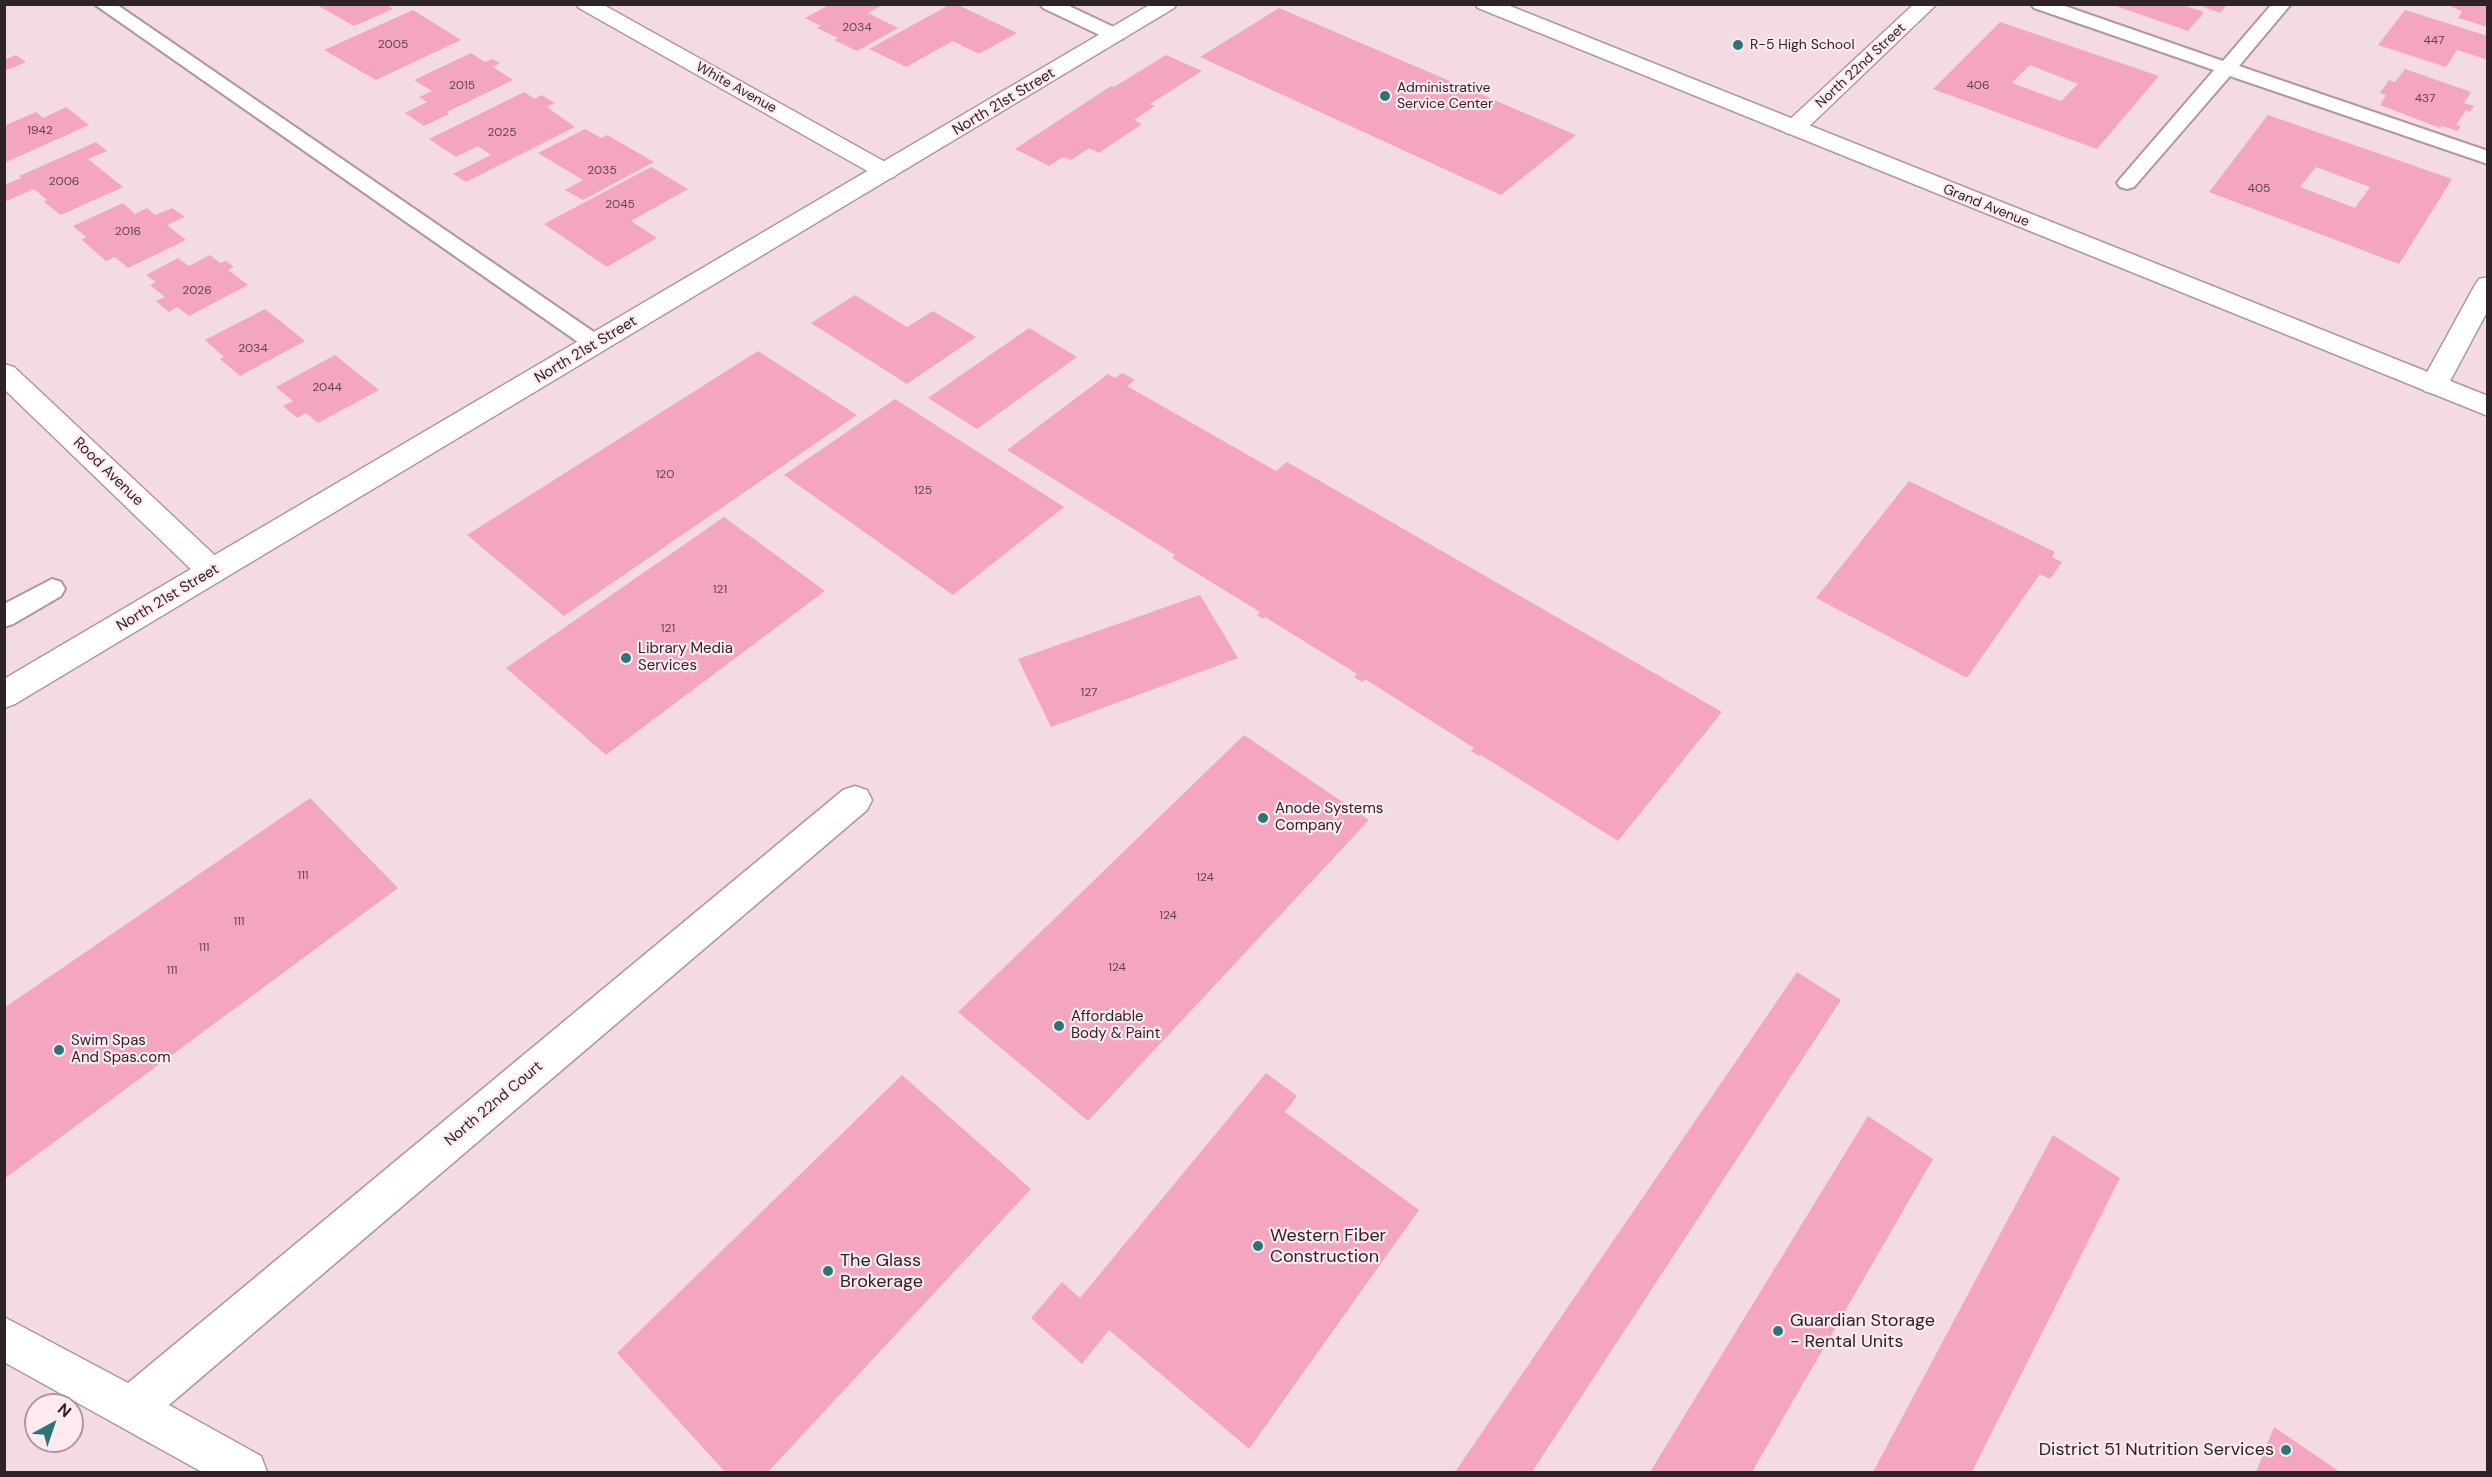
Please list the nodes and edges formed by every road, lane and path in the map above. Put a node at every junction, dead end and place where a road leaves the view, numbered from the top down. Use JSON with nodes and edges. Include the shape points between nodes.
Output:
{"nodes":[{"id":1,"x":103,"y":4,"type":"edge"},
{"id":2,"x":586,"y":4,"type":"edge"},
{"id":3,"x":1049,"y":4,"type":"edge"},
{"id":4,"x":1167,"y":4,"type":"edge"},
{"id":5,"x":1485,"y":4,"type":"edge"},
{"id":6,"x":1927,"y":4,"type":"edge"},
{"id":7,"x":2040,"y":4,"type":"edge"},
{"id":8,"x":2282,"y":4,"type":"edge"},
{"id":9,"x":1115,"y":35,"type":"junction"},
{"id":10,"x":2228,"y":69,"type":"junction"},
{"id":11,"x":1794,"y":128,"type":"junction"},
{"id":12,"x":2487,"y":158,"type":"edge"},
{"id":13,"x":886,"y":172,"type":"junction"},
{"id":14,"x":2127,"y":183,"type":"dead end"},
{"id":15,"x":2487,"y":285,"type":"edge"},
{"id":16,"x":596,"y":344,"type":"junction"},
{"id":17,"x":4,"y":373,"type":"edge"},
{"id":18,"x":2434,"y":385,"type":"junction"},
{"id":19,"x":2487,"y":406,"type":"edge"},
{"id":20,"x":212,"y":571,"type":"junction"},
{"id":21,"x":52,"y":590,"type":"dead end"},
{"id":22,"x":4,"y":617,"type":"edge"},
{"id":23,"x":4,"y":695,"type":"edge"},
{"id":24,"x":855,"y":800,"type":"dead end"},
{"id":25,"x":4,"y":1338,"type":"edge"},
{"id":26,"x":132,"y":1408,"type":"junction"},
{"id":27,"x":245,"y":1473,"type":"edge"}],
"edges":[{"from":1,"to":16,"type":"lane"},
{"from":2,"to":13,"type":"street","name":"White Avenue"},
{"from":3,"to":9,"type":"lane"},
{"from":4,"to":9,"type":"street","name":"North 21st Street"},
{"from":5,"to":11,"type":"street","name":"Grand Avenue"},
{"from":6,"to":11,"type":"street","name":"North 22nd Street"},
{"from":7,"to":10,"type":"lane"},
{"from":8,"to":10,"type":"lane"},
{"from":9,"to":13,"type":"street","name":"North 21st Street"},
{"from":10,"to":12,"type":"lane"},
{"from":10,"to":14,"type":"lane"},
{"from":11,"to":18,"type":"street","name":"Grand Avenue"},
{"from":13,"to":16,"type":"street","name":"North 21st Street"},
{"from":15,"to":18,"type":"street"},
{"from":16,"to":20,"type":"street","name":"North 21st Street"},
{"from":17,"to":20,"type":"street","name":"Rood Avenue"},
{"from":18,"to":19,"type":"street","name":"Grand Avenue"},
{"from":20,"to":23,"type":"street","name":"North 21st Street"},
{"from":21,"to":22,"type":"lane"},
{"from":24,"to":26,"type":"street","name":"North 22nd Court"},
{"from":25,"to":26,"type":"street"},
{"from":26,"to":27,"type":"street"}]}
